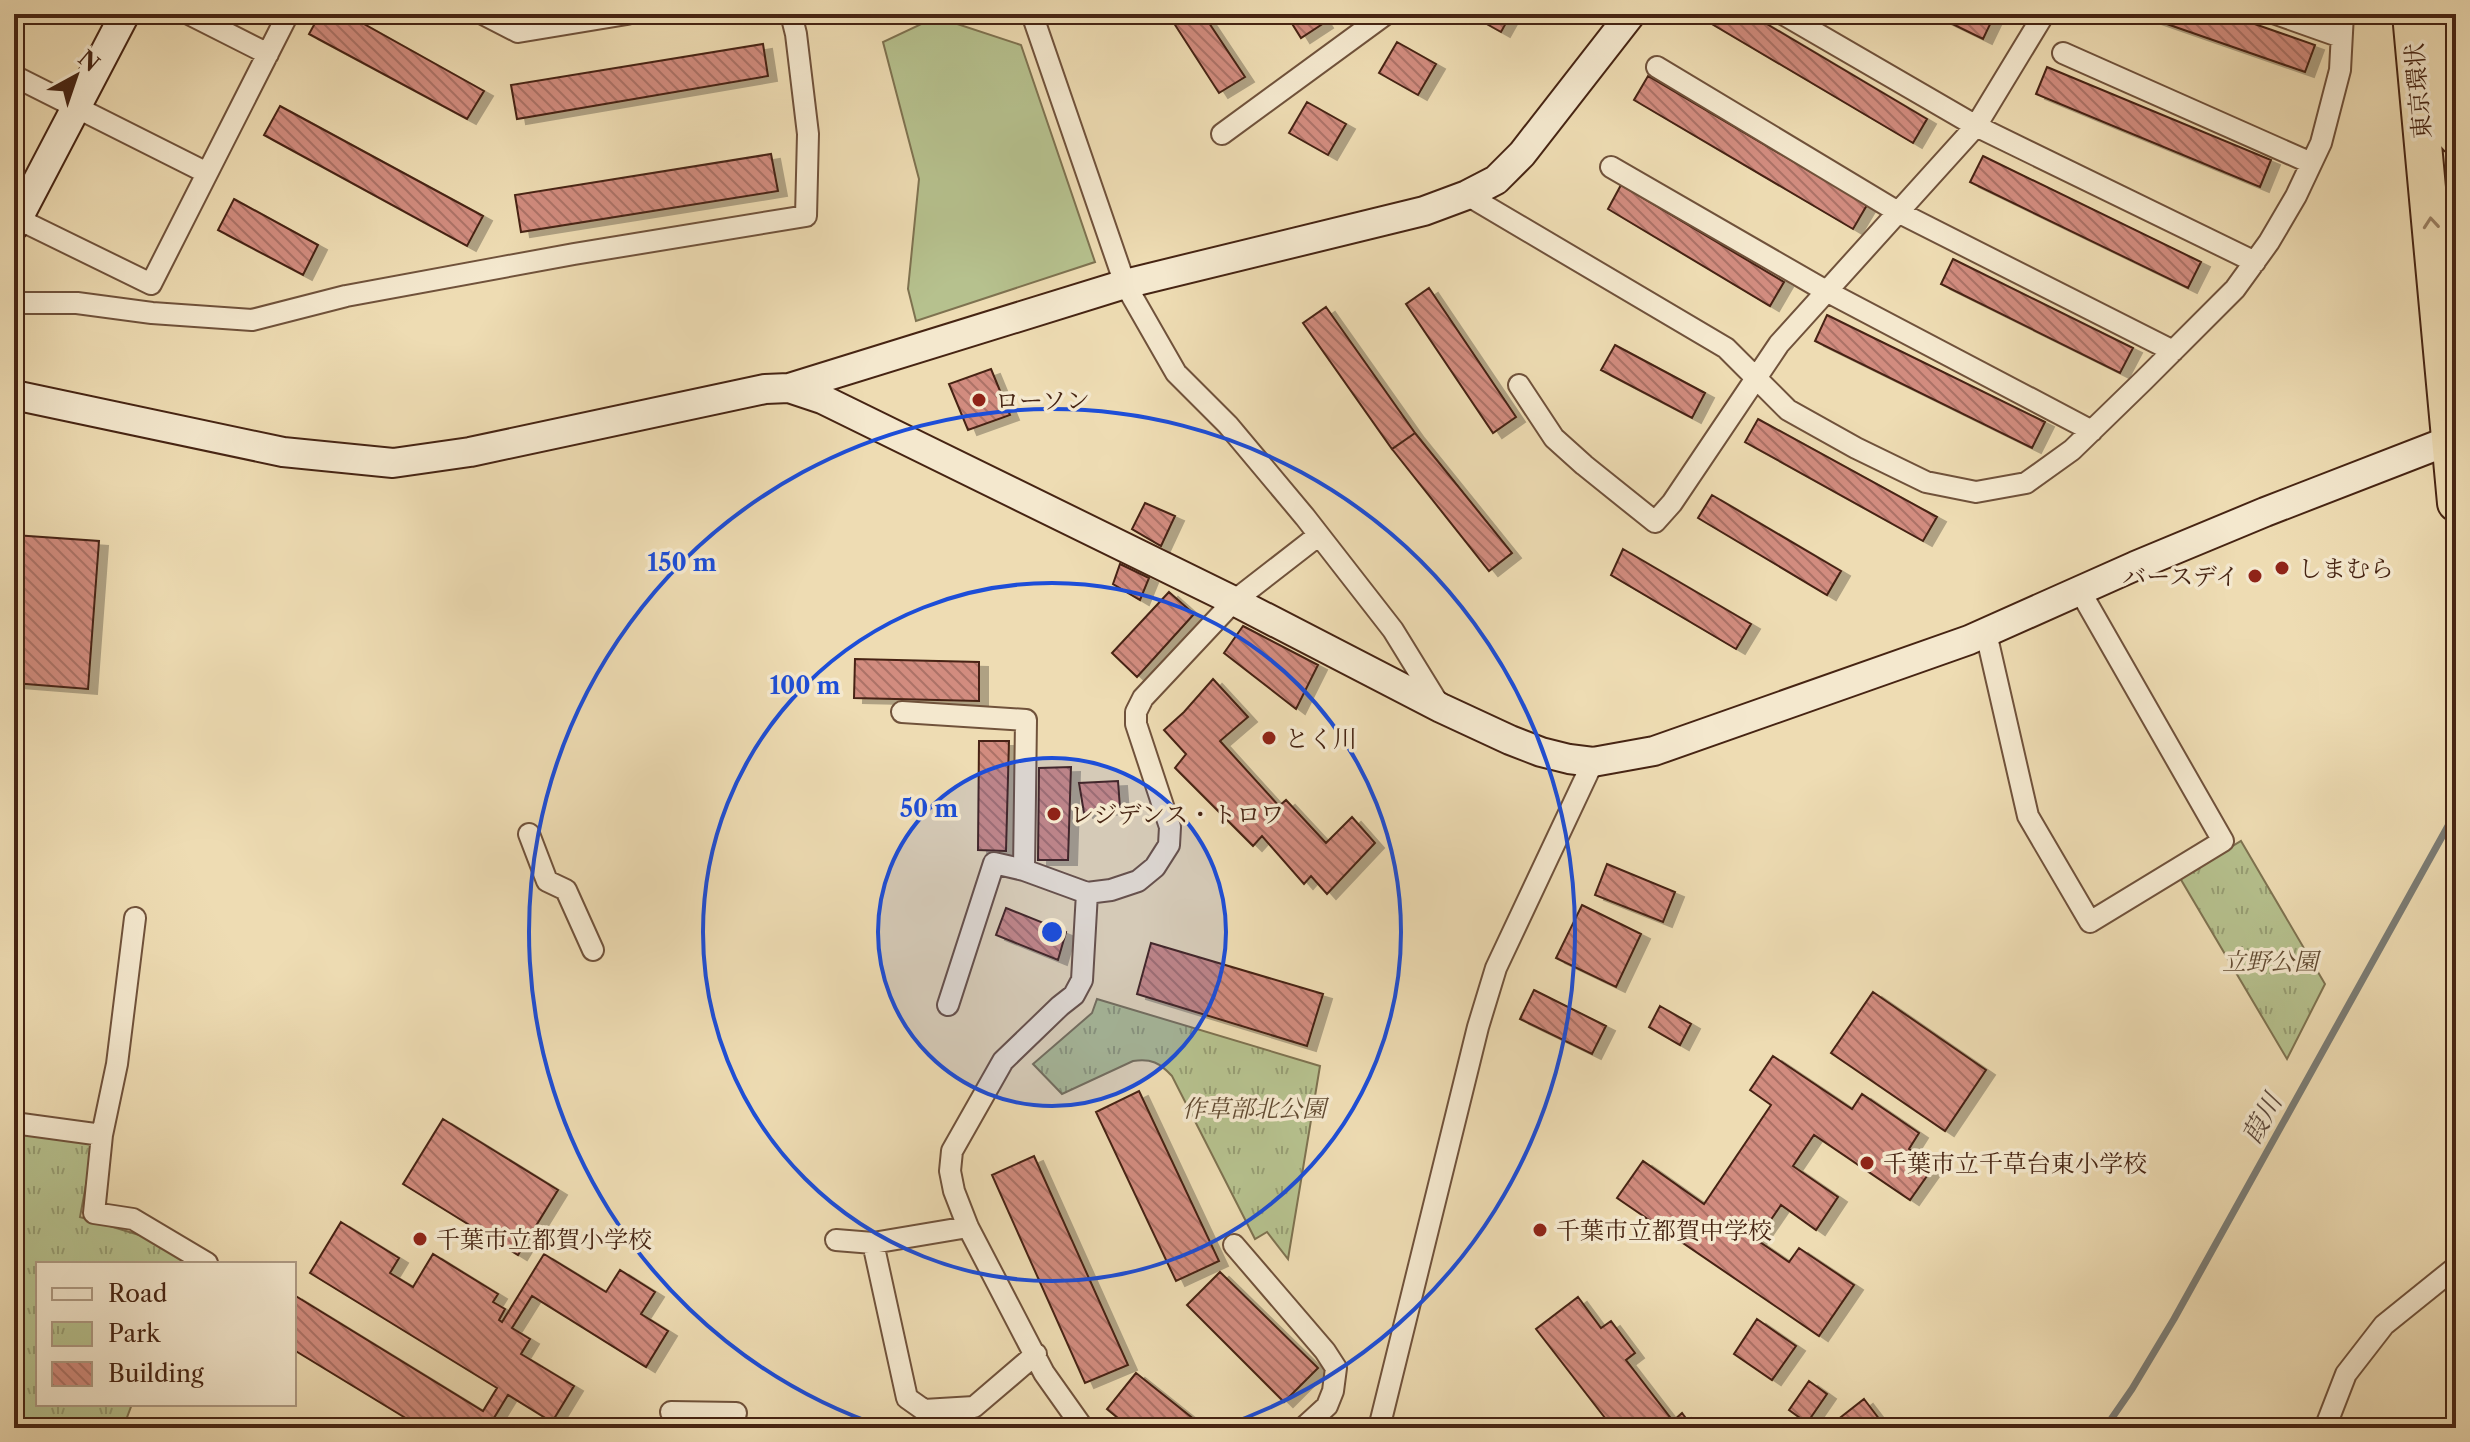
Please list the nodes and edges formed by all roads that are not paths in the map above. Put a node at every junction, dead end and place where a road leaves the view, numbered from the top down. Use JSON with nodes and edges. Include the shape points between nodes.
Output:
{"nodes":[{"id":1,"x":125,"y":14,"type":"edge"},
{"id":2,"x":189,"y":14,"type":"edge"},
{"id":3,"x":288,"y":14,"type":"edge"},
{"id":4,"x":483,"y":14,"type":"edge"},
{"id":5,"x":627,"y":14,"type":"edge"},
{"id":6,"x":791,"y":14,"type":"edge"},
{"id":7,"x":1032,"y":14,"type":"edge"},
{"id":8,"x":1386,"y":14,"type":"edge"},
{"id":9,"x":1631,"y":14,"type":"edge"},
{"id":10,"x":1783,"y":14,"type":"edge"},
{"id":11,"x":2044,"y":14,"type":"edge"},
{"id":12,"x":2276,"y":14,"type":"edge"},
{"id":13,"x":2343,"y":14,"type":"edge"},
{"id":14,"x":2411,"y":14,"type":"edge"},
{"id":15,"x":2443,"y":14,"type":"edge"},
{"id":16,"x":2341,"y":37,"type":"junction"},
{"id":17,"x":2063,"y":53,"type":"dead end"},
{"id":18,"x":268,"y":54,"type":"junction"},
{"id":19,"x":1657,"y":67,"type":"dead end"},
{"id":20,"x":14,"y":76,"type":"edge"},
{"id":21,"x":75,"y":108,"type":"junction"},
{"id":22,"x":1976,"y":126,"type":"junction"},
{"id":23,"x":1222,"y":134,"type":"dead end"},
{"id":24,"x":2456,"y":136,"type":"edge"},
{"id":25,"x":2311,"y":163,"type":"junction"},
{"id":26,"x":1611,"y":167,"type":"dead end"},
{"id":27,"x":207,"y":173,"type":"junction"},
{"id":28,"x":1467,"y":195,"type":"junction"},
{"id":29,"x":1898,"y":212,"type":"junction"},
{"id":30,"x":15,"y":221,"type":"edge"},
{"id":31,"x":2255,"y":262,"type":"junction"},
{"id":32,"x":1125,"y":284,"type":"junction"},
{"id":33,"x":1826,"y":291,"type":"junction"},
{"id":34,"x":14,"y":303,"type":"edge"},
{"id":35,"x":2173,"y":351,"type":"junction"},
{"id":36,"x":1756,"y":378,"type":"junction"},
{"id":37,"x":1519,"y":385,"type":"dead end"},
{"id":38,"x":789,"y":388,"type":"junction"},
{"id":39,"x":14,"y":395,"type":"edge"},
{"id":40,"x":2092,"y":431,"type":"junction"},
{"id":41,"x":2454,"y":439,"type":"edge"},
{"id":42,"x":2456,"y":503,"type":"edge"},
{"id":43,"x":1319,"y":535,"type":"junction"},
{"id":44,"x":2080,"y":591,"type":"junction"},
{"id":45,"x":1234,"y":601,"type":"junction"},
{"id":46,"x":1986,"y":633,"type":"junction"},
{"id":47,"x":1441,"y":708,"type":"junction"},
{"id":48,"x":902,"y":712,"type":"dead end"},
{"id":49,"x":1593,"y":762,"type":"junction"},
{"id":50,"x":529,"y":834,"type":"dead end"},
{"id":51,"x":1024,"y":870,"type":"junction"},
{"id":52,"x":1087,"y":893,"type":"junction"},
{"id":53,"x":135,"y":918,"type":"dead end"},
{"id":54,"x":593,"y":950,"type":"dead end"},
{"id":55,"x":948,"y":1005,"type":"dead end"},
{"id":56,"x":14,"y":1123,"type":"edge"},
{"id":57,"x":102,"y":1135,"type":"junction"},
{"id":58,"x":968,"y":1227,"type":"junction"},
{"id":59,"x":836,"y":1240,"type":"dead end"},
{"id":60,"x":873,"y":1243,"type":"junction"},
{"id":61,"x":1234,"y":1245,"type":"dead end"},
{"id":62,"x":205,"y":1262,"type":"edge"},
{"id":63,"x":2456,"y":1267,"type":"edge"},
{"id":64,"x":1036,"y":1354,"type":"junction"},
{"id":65,"x":671,"y":1412,"type":"dead end"},
{"id":66,"x":736,"y":1413,"type":"dead end"},
{"id":67,"x":1083,"y":1428,"type":"edge"},
{"id":68,"x":1303,"y":1428,"type":"edge"},
{"id":69,"x":1379,"y":1428,"type":"edge"},
{"id":70,"x":2325,"y":1428,"type":"edge"}],
"edges":[{"from":1,"to":21,"type":"street"},
{"from":2,"to":18,"type":"street"},
{"from":3,"to":18,"type":"street"},
{"from":4,"to":5,"type":"street","via":[[518,32]]},
{"from":6,"to":34,"type":"street","via":[[808,134],[806,216],[346,296],[252,320],[77,303]]},
{"from":7,"to":32,"type":"street"},
{"from":8,"to":23,"type":"street"},
{"from":9,"to":28,"type":"street","via":[[1522,154],[1496,180]]},
{"from":10,"to":22,"type":"street"},
{"from":11,"to":22,"type":"street"},
{"from":12,"to":16,"type":"street"},
{"from":13,"to":16,"type":"street"},
{"from":41,"to":14,"type":"highway","name":"東京環状","one_way":true},
{"from":15,"to":24,"type":"highway"},
{"from":16,"to":25,"type":"street","via":[[2340,70]]},
{"from":17,"to":25,"type":"street"},
{"from":18,"to":27,"type":"street"},
{"from":19,"to":29,"type":"street"},
{"from":20,"to":21,"type":"street"},
{"from":21,"to":27,"type":"street"},
{"from":21,"to":30,"type":"street"},
{"from":22,"to":29,"type":"street"},
{"from":22,"to":31,"type":"street"},
{"from":25,"to":31,"type":"street"},
{"from":26,"to":33,"type":"street"},
{"from":27,"to":30,"type":"street","via":[[151,284]]},
{"from":28,"to":32,"type":"street","via":[[1424,211]]},
{"from":28,"to":36,"type":"street","via":[[1726,348]]},
{"from":29,"to":33,"type":"street"},
{"from":29,"to":35,"type":"street"},
{"from":31,"to":35,"type":"street"},
{"from":32,"to":38,"type":"street"},
{"from":32,"to":43,"type":"street","via":[[1176,373],[1228,425]]},
{"from":33,"to":36,"type":"street"},
{"from":33,"to":40,"type":"street"},
{"from":35,"to":40,"type":"street"},
{"from":36,"to":37,"type":"street","via":[[1655,522],[1554,438]]},
{"from":36,"to":40,"type":"street","via":[[1788,410],[1856,448],[1926,482],[1976,492],[2026,483]]},
{"from":38,"to":39,"type":"street","via":[[393,463],[283,452]]},
{"from":38,"to":45,"type":"street","via":[[822,399]]},
{"from":41,"to":42,"type":"highway","name":"東京環状"},
{"from":41,"to":44,"type":"street"},
{"from":43,"to":45,"type":"street"},
{"from":43,"to":47,"type":"street","via":[[1393,630]]},
{"from":44,"to":46,"type":"street"},
{"from":44,"to":46,"type":"street","via":[[2223,841],[2090,922],[2028,816]]},
{"from":45,"to":47,"type":"street"},
{"from":45,"to":52,"type":"street","via":[[1143,698],[1136,712],[1170,827],[1169,845],[1138,881]]},
{"from":46,"to":49,"type":"street","via":[[1654,751]]},
{"from":47,"to":49,"type":"street","via":[[1541,752]]},
{"from":48,"to":51,"type":"street","via":[[1026,720]]},
{"from":49,"to":69,"type":"street","via":[[1496,968]]},
{"from":50,"to":54,"type":"street","via":[[547,881],[566,890]]},
{"from":51,"to":52,"type":"street"},
{"from":51,"to":55,"type":"street","via":[[994,863]]},
{"from":52,"to":58,"type":"street","via":[[1082,980],[1074,995],[1003,1061],[952,1151],[954,1191]]},
{"from":53,"to":57,"type":"street","via":[[117,1064]]},
{"from":56,"to":57,"type":"street"},
{"from":57,"to":62,"type":"street","via":[[94,1213],[133,1219]]},
{"from":58,"to":60,"type":"street"},
{"from":58,"to":64,"type":"street"},
{"from":59,"to":60,"type":"street"},
{"from":60,"to":64,"type":"street","via":[[907,1398],[924,1410],[974,1407]]},
{"from":61,"to":68,"type":"street","via":[[1336,1368],[1327,1406]]},
{"from":63,"to":70,"type":"street","via":[[2384,1325],[2346,1374]]},
{"from":64,"to":67,"type":"street"},
{"from":65,"to":66,"type":"street"}]}
